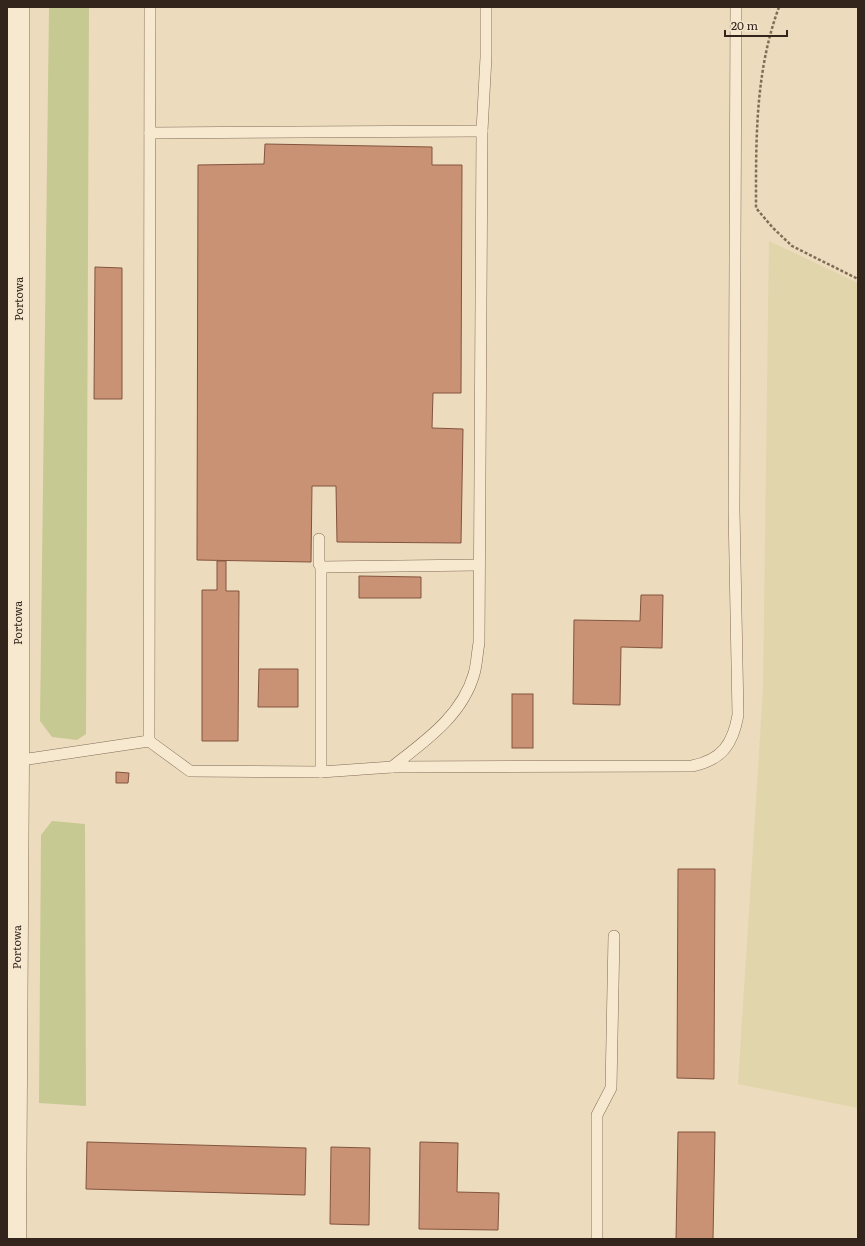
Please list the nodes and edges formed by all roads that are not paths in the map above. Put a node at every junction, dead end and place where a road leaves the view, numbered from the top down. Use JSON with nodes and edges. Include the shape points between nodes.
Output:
{"nodes":[{"id":1,"x":18,"y":7,"type":"edge"},
{"id":2,"x":150,"y":7,"type":"edge"},
{"id":3,"x":486,"y":7,"type":"edge"},
{"id":4,"x":736,"y":7,"type":"edge"},
{"id":5,"x":482,"y":131,"type":"junction"},
{"id":6,"x":150,"y":133,"type":"junction"},
{"id":7,"x":13,"y":229,"type":"edge"},
{"id":8,"x":319,"y":538,"type":"dead end"},
{"id":9,"x":478,"y":565,"type":"junction"},
{"id":10,"x":321,"y":567,"type":"junction"},
{"id":11,"x":149,"y":741,"type":"junction"},
{"id":12,"x":13,"y":761,"type":"edge"},
{"id":13,"x":392,"y":767,"type":"junction"},
{"id":14,"x":322,"y":772,"type":"junction"},
{"id":15,"x":614,"y":936,"type":"dead end"},
{"id":16,"x":12,"y":1136,"type":"edge"},
{"id":17,"x":15,"y":1239,"type":"edge"},
{"id":18,"x":598,"y":1239,"type":"edge"}],
"edges":[{"from":1,"to":7,"type":"street","name":"Portowa"},
{"from":2,"to":6,"type":"lane"},
{"from":3,"to":5,"type":"lane"},
{"from":4,"to":13,"type":"lane","via":[[734,510],[738,715],[735,731],[723,752],[704,764],[692,766]]},
{"from":5,"to":6,"type":"lane"},
{"from":5,"to":9,"type":"lane"},
{"from":6,"to":11,"type":"lane"},
{"from":7,"to":12,"type":"street","name":"Portowa"},
{"from":8,"to":10,"type":"lane"},
{"from":9,"to":10,"type":"lane"},
{"from":9,"to":13,"type":"lane","via":[[479,643],[474,674],[463,700],[435,734]]},
{"from":10,"to":14,"type":"lane"},
{"from":11,"to":12,"type":"lane"},
{"from":11,"to":14,"type":"lane","via":[[190,771]]},
{"from":12,"to":16,"type":"street","name":"Portowa"},
{"from":13,"to":14,"type":"lane"},
{"from":15,"to":18,"type":"lane","via":[[611,1088],[597,1115]]},
{"from":16,"to":17,"type":"street","name":"Portowa"}]}
